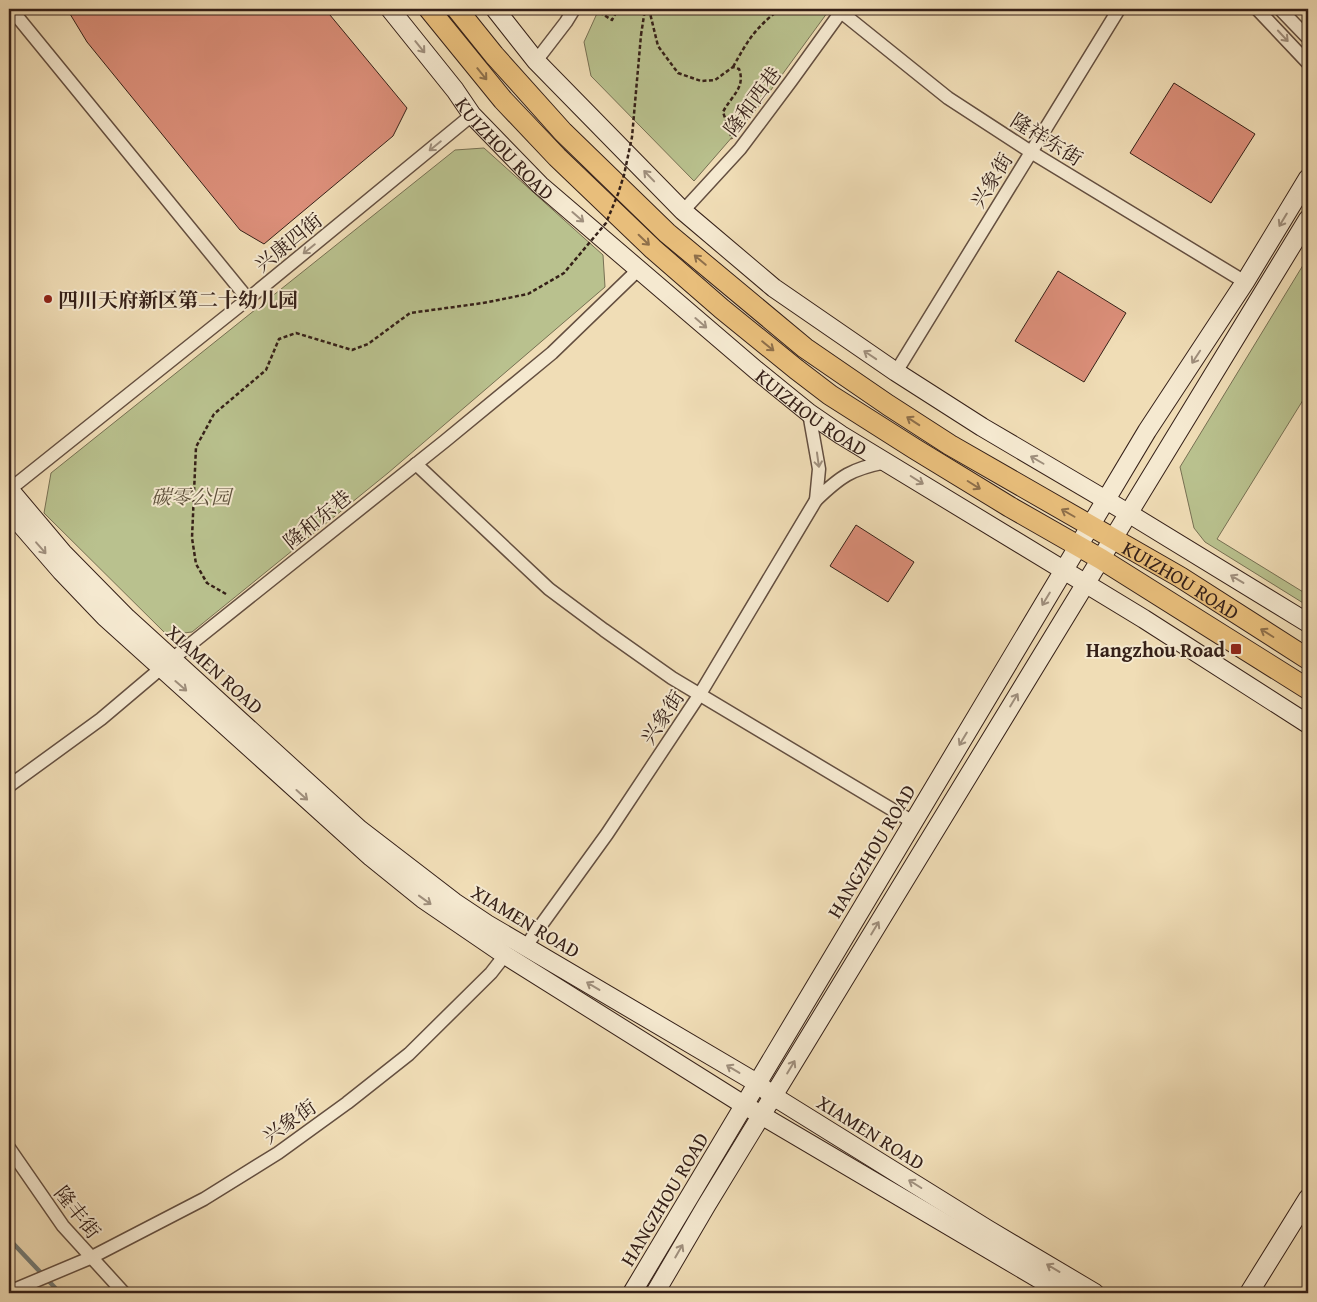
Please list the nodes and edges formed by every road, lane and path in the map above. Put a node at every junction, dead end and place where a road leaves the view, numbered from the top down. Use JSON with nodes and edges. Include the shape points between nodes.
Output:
{"nodes":[{"id":1,"x":11,"y":9,"type":"edge"},
{"id":2,"x":390,"y":9,"type":"edge"},
{"id":3,"x":429,"y":9,"type":"edge"},
{"id":4,"x":457,"y":9,"type":"edge"},
{"id":5,"x":495,"y":9,"type":"edge"},
{"id":6,"x":574,"y":9,"type":"edge"},
{"id":7,"x":594,"y":9,"type":"edge"},
{"id":8,"x":618,"y":9,"type":"edge"},
{"id":9,"x":645,"y":9,"type":"edge"},
{"id":10,"x":649,"y":9,"type":"edge"},
{"id":11,"x":780,"y":9,"type":"edge"},
{"id":12,"x":1120,"y":9,"type":"edge"},
{"id":13,"x":1258,"y":9,"type":"edge"},
{"id":14,"x":1280,"y":9,"type":"edge"},
{"id":15,"x":842,"y":10,"type":"edge"},
{"id":16,"x":1308,"y":38,"type":"edge"},
{"id":17,"x":536,"y":60,"type":"junction"},
{"id":18,"x":1308,"y":63,"type":"edge"},
{"id":19,"x":733,"y":67,"type":"junction"},
{"id":20,"x":472,"y":115,"type":"junction"},
{"id":21,"x":733,"y":141,"type":"dead end"},
{"id":22,"x":1031,"y":152,"type":"junction"},
{"id":23,"x":1308,"y":178,"type":"edge"},
{"id":24,"x":683,"y":210,"type":"junction"},
{"id":25,"x":1308,"y":219,"type":"edge"},
{"id":26,"x":639,"y":269,"type":"junction"},
{"id":27,"x":1245,"y":282,"type":"junction"},
{"id":28,"x":248,"y":299,"type":"junction"},
{"id":29,"x":896,"y":372,"type":"junction"},
{"id":30,"x":809,"y":412,"type":"junction"},
{"id":31,"x":886,"y":462,"type":"junction"},
{"id":32,"x":416,"y":464,"type":"junction"},
{"id":33,"x":9,"y":490,"type":"edge"},
{"id":34,"x":816,"y":500,"type":"junction"},
{"id":35,"x":1106,"y":500,"type":"junction"},
{"id":36,"x":9,"y":511,"type":"edge"},
{"id":37,"x":1128,"y":513,"type":"junction"},
{"id":38,"x":1090,"y":526,"type":"junction"},
{"id":39,"x":1113,"y":539,"type":"junction"},
{"id":40,"x":1078,"y":546,"type":"junction"},
{"id":41,"x":1100,"y":559,"type":"junction"},
{"id":42,"x":1063,"y":571,"type":"junction"},
{"id":43,"x":1085,"y":584,"type":"junction"},
{"id":44,"x":226,"y":594,"type":"dead end"},
{"id":45,"x":1308,"y":623,"type":"edge"},
{"id":46,"x":1308,"y":659,"type":"edge"},
{"id":47,"x":166,"y":664,"type":"junction"},
{"id":48,"x":1308,"y":689,"type":"edge"},
{"id":49,"x":700,"y":694,"type":"junction"},
{"id":50,"x":1308,"y":724,"type":"edge"},
{"id":51,"x":9,"y":786,"type":"edge"},
{"id":52,"x":913,"y":822,"type":"junction"},
{"id":53,"x":526,"y":946,"type":"junction"},
{"id":54,"x":506,"y":955,"type":"junction"},
{"id":55,"x":757,"y":1083,"type":"junction"},
{"id":56,"x":773,"y":1096,"type":"junction"},
{"id":57,"x":744,"y":1105,"type":"junction"},
{"id":58,"x":761,"y":1116,"type":"junction"},
{"id":59,"x":9,"y":1148,"type":"edge"},
{"id":60,"x":1308,"y":1198,"type":"edge"},
{"id":61,"x":90,"y":1258,"type":"junction"},
{"id":62,"x":9,"y":1292,"type":"edge"},
{"id":63,"x":124,"y":1293,"type":"edge"},
{"id":64,"x":632,"y":1293,"type":"edge"},
{"id":65,"x":655,"y":1293,"type":"edge"},
{"id":66,"x":1063,"y":1293,"type":"edge"},
{"id":67,"x":1095,"y":1293,"type":"edge"},
{"id":68,"x":1249,"y":1293,"type":"edge"}],
"edges":[{"from":1,"to":28,"type":"street"},
{"from":2,"to":20,"type":"main road","name":"KUIZHOU ROAD","one_way":true},
{"from":3,"to":40,"type":"main road","name":"KUIZHOU ROAD","one_way":true,"via":[[551,151],[653,249],[722,309],[830,395],[1010,508]]},
{"from":38,"to":4,"type":"main road","name":"KUIZHOU ROAD","one_way":true,"via":[[958,449],[805,348],[667,233],[563,132]]},
{"from":5,"to":17,"type":"main road","name":"KUIZHOU ROAD"},
{"from":6,"to":17,"type":"street"},
{"from":7,"to":8,"type":"path","via":[[612,20]]},
{"from":9,"to":44,"type":"path","bridge":true,"via":[[632,137],[624,175],[606,223],[564,273],[528,294],[410,313],[368,344],[352,350],[296,333],[279,339],[266,370],[214,414],[196,447],[192,538],[196,564],[208,583]]},
{"from":10,"to":19,"type":"path","via":[[658,46],[678,73],[701,81],[715,80]]},
{"from":11,"to":19,"type":"path","via":[[750,37]]},
{"from":12,"to":22,"type":"street","name":"兴象街"},
{"from":13,"to":18,"type":"street","one_way":true},
{"from":14,"to":16,"type":"street"},
{"from":15,"to":22,"type":"street","name":"隆祥东街","via":[[948,98]]},
{"from":15,"to":24,"type":"street","name":"隆和西巷","via":[[740,150]]},
{"from":24,"to":17,"type":"main road","name":"KUIZHOU ROAD","one_way":true},
{"from":19,"to":21,"type":"path","via":[[742,77],[740,87],[723,112]]},
{"from":20,"to":26,"type":"main road","name":"KUIZHOU ROAD","one_way":true,"via":[[540,185]]},
{"from":20,"to":28,"type":"street","name":"兴康四街","one_way":true},
{"from":22,"to":27,"type":"street","name":"隆祥东街"},
{"from":22,"to":29,"type":"street","name":"兴象街"},
{"from":23,"to":27,"type":"main road","name":"HANGZHOU ROAD","one_way":true},
{"from":29,"to":24,"type":"main road","name":"KUIZHOU ROAD","one_way":true,"via":[[774,288]]},
{"from":25,"to":37,"type":"main road","name":"HANGZHOU ROAD"},
{"from":26,"to":30,"type":"main road","name":"KUIZHOU ROAD","one_way":true},
{"from":26,"to":32,"type":"street","name":"隆和东巷","via":[[552,353]]},
{"from":27,"to":35,"type":"main road","name":"HANGZHOU ROAD","one_way":true,"via":[[1147,431]]},
{"from":28,"to":33,"type":"street","name":"兴康四街"},
{"from":35,"to":29,"type":"main road","name":"KUIZHOU ROAD","one_way":true},
{"from":30,"to":31,"type":"main road","name":"KUIZHOU ROAD"},
{"from":30,"to":34,"type":"street","name":"兴象街","one_way":true,"via":[[819,469]]},
{"from":31,"to":34,"type":"street","name":"兴象街","via":[[861,467],[843,476]]},
{"from":31,"to":42,"type":"main road","name":"KUIZHOU ROAD","one_way":true},
{"from":32,"to":47,"type":"street","name":"隆和东巷"},
{"from":32,"to":49,"type":"street","via":[[549,589],[672,678]]},
{"from":33,"to":47,"type":"main road","name":"XIAMEN ROAD"},
{"from":34,"to":49,"type":"street","name":"兴象街"},
{"from":35,"to":37,"type":"main road","name":"KUIZHOU ROAD"},
{"from":35,"to":38,"type":"main road","name":"HANGZHOU ROAD"},
{"from":36,"to":47,"type":"main road","name":"XIAMEN ROAD","one_way":true,"via":[[93,604]]},
{"from":37,"to":39,"type":"main road","name":"HANGZHOU ROAD"},
{"from":45,"to":37,"type":"main road","name":"KUIZHOU ROAD","one_way":true},
{"from":38,"to":39,"type":"main road","name":"KUIZHOU ROAD"},
{"from":38,"to":40,"type":"main road","name":"HANGZHOU ROAD"},
{"from":39,"to":41,"type":"main road","name":"HANGZHOU ROAD"},
{"from":46,"to":39,"type":"main road","name":"KUIZHOU ROAD","one_way":true,"via":[[1180,577]]},
{"from":40,"to":41,"type":"main road","name":"KUIZHOU ROAD"},
{"from":40,"to":42,"type":"main road","name":"HANGZHOU ROAD"},
{"from":41,"to":43,"type":"main road","name":"HANGZHOU ROAD"},
{"from":41,"to":48,"type":"main road","name":"KUIZHOU ROAD"},
{"from":42,"to":43,"type":"main road","name":"KUIZHOU ROAD"},
{"from":42,"to":52,"type":"main road","name":"HANGZHOU ROAD","one_way":true},
{"from":43,"to":50,"type":"main road","name":"KUIZHOU ROAD"},
{"from":56,"to":43,"type":"main road","name":"HANGZHOU ROAD","one_way":true},
{"from":47,"to":51,"type":"street","name":"隆和东巷","via":[[101,719]]},
{"from":47,"to":53,"type":"main road","name":"XIAMEN ROAD","via":[[358,829],[454,902]]},
{"from":47,"to":54,"type":"main road","name":"XIAMEN ROAD","one_way":true,"via":[[371,857],[423,900]]},
{"from":49,"to":52,"type":"street"},
{"from":49,"to":53,"type":"street","name":"兴象街","via":[[607,834]]},
{"from":52,"to":55,"type":"main road","name":"HANGZHOU ROAD"},
{"from":55,"to":53,"type":"main road","name":"XIAMEN ROAD","one_way":true},
{"from":54,"to":57,"type":"main road","name":"XIAMEN ROAD"},
{"from":54,"to":61,"type":"street","name":"兴象街","via":[[409,1054],[347,1103],[278,1153],[204,1199]]},
{"from":55,"to":56,"type":"main road","name":"XIAMEN ROAD"},
{"from":55,"to":57,"type":"main road","name":"HANGZHOU ROAD"},
{"from":56,"to":58,"type":"main road","name":"HANGZHOU ROAD"},
{"from":67,"to":56,"type":"main road","name":"XIAMEN ROAD","one_way":true},
{"from":57,"to":58,"type":"main road","name":"XIAMEN ROAD"},
{"from":57,"to":64,"type":"main road","name":"HANGZHOU ROAD"},
{"from":65,"to":58,"type":"main road","name":"HANGZHOU ROAD","one_way":true},
{"from":58,"to":66,"type":"main road","name":"XIAMEN ROAD"},
{"from":59,"to":61,"type":"street","name":"隆丰街","via":[[63,1226]]},
{"from":60,"to":68,"type":"main road"},
{"from":61,"to":62,"type":"street","name":"兴象街"},
{"from":61,"to":63,"type":"street","name":"隆丰街"}]}
